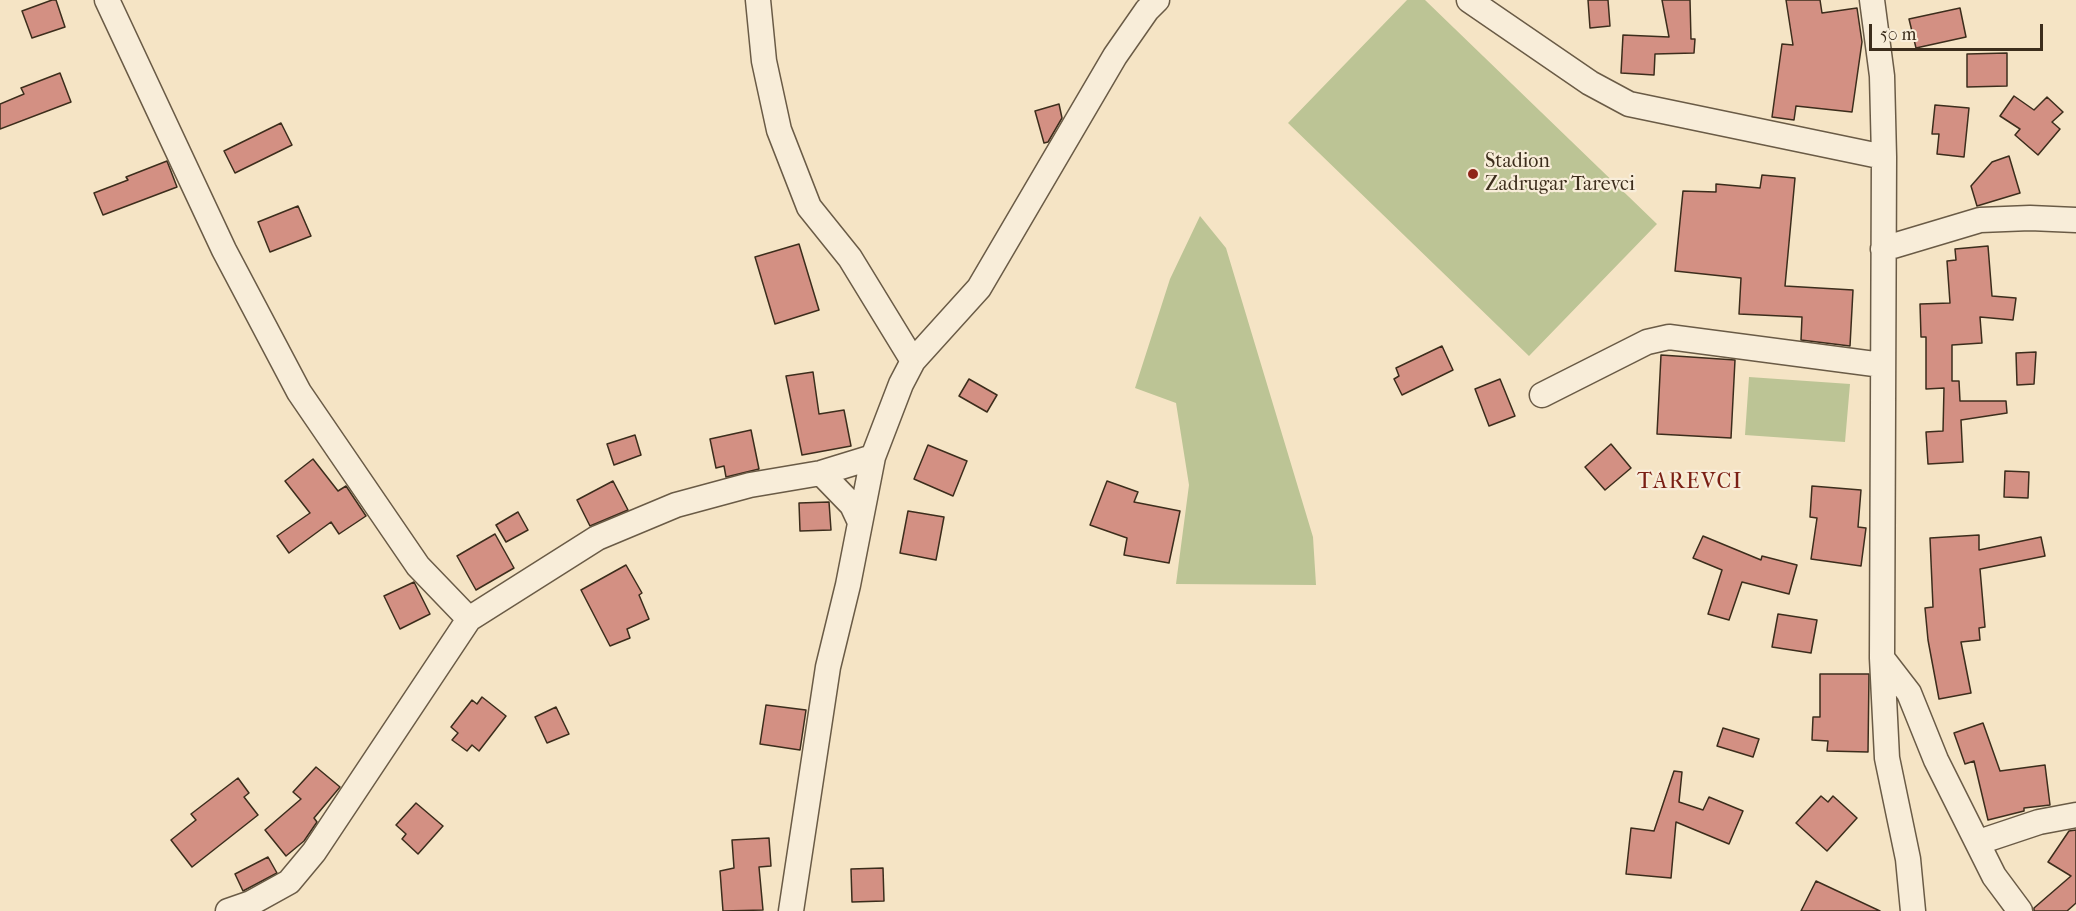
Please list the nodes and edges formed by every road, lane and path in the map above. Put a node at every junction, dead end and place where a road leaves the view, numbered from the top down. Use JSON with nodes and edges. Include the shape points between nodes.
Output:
{"nodes":[{"id":1,"x":107,"y":0,"type":"edge"},
{"id":2,"x":758,"y":0,"type":"edge"},
{"id":3,"x":1157,"y":0,"type":"edge"},
{"id":4,"x":1469,"y":0,"type":"edge"},
{"id":5,"x":1872,"y":0,"type":"edge"},
{"id":6,"x":1884,"y":157,"type":"junction"},
{"id":7,"x":2076,"y":220,"type":"edge"},
{"id":8,"x":1882,"y":249,"type":"junction"},
{"id":9,"x":913,"y":361,"type":"junction"},
{"id":10,"x":1882,"y":365,"type":"junction"},
{"id":11,"x":1542,"y":395,"type":"dead end"},
{"id":12,"x":873,"y":457,"type":"junction"},
{"id":13,"x":821,"y":473,"type":"junction"},
{"id":14,"x":860,"y":520,"type":"junction"},
{"id":15,"x":469,"y":619,"type":"junction"},
{"id":16,"x":1882,"y":658,"type":"junction"},
{"id":17,"x":2076,"y":815,"type":"edge"},
{"id":18,"x":1979,"y":842,"type":"junction"},
{"id":19,"x":228,"y":911,"type":"edge"},
{"id":20,"x":791,"y":911,"type":"edge"},
{"id":21,"x":1913,"y":911,"type":"edge"},
{"id":22,"x":2020,"y":911,"type":"edge"}],
"edges":[{"from":1,"to":15,"type":"street","via":[[224,250],[299,392],[418,566]]},
{"from":2,"to":9,"type":"street","via":[[764,61],[779,130],[809,207],[850,258]]},
{"from":3,"to":9,"type":"street","via":[[1114,56],[980,288]]},
{"from":4,"to":6,"type":"street","via":[[1590,83],[1629,104]]},
{"from":5,"to":6,"type":"street","via":[[1882,76]]},
{"from":6,"to":8,"type":"street"},
{"from":7,"to":8,"type":"street","via":[[1980,220]]},
{"from":8,"to":10,"type":"street"},
{"from":9,"to":12,"type":"street"},
{"from":10,"to":11,"type":"street","via":[[1669,337],[1647,342]]},
{"from":10,"to":16,"type":"street"},
{"from":12,"to":13,"type":"street"},
{"from":12,"to":14,"type":"street"},
{"from":13,"to":14,"type":"street","via":[[852,505]]},
{"from":13,"to":15,"type":"street","via":[[750,485],[676,505],[597,538]]},
{"from":14,"to":20,"type":"street","via":[[828,667]]},
{"from":15,"to":19,"type":"street","via":[[314,852],[289,882]]},
{"from":16,"to":18,"type":"street","via":[[1909,693],[1936,760]]},
{"from":16,"to":21,"type":"street","via":[[1887,758],[1908,859]]},
{"from":17,"to":18,"type":"street","via":[[2039,822]]},
{"from":18,"to":22,"type":"street","via":[[1994,876]]}]}
